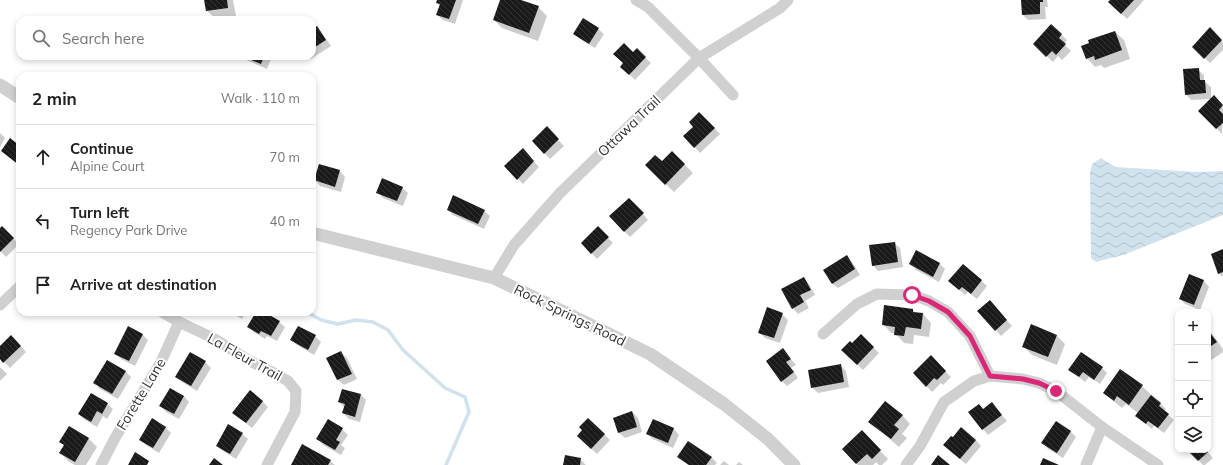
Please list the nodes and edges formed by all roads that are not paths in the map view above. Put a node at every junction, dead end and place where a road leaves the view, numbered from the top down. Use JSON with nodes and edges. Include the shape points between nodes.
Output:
{"nodes":[{"id":1,"x":636,"y":0,"type":"edge"},
{"id":2,"x":788,"y":0,"type":"edge"},
{"id":3,"x":699,"y":58,"type":"junction"},
{"id":4,"x":0,"y":85,"type":"edge"},
{"id":5,"x":16,"y":95,"type":"edge"},
{"id":6,"x":733,"y":95,"type":"dead end"},
{"id":7,"x":316,"y":234,"type":"edge"},
{"id":8,"x":494,"y":278,"type":"junction"},
{"id":9,"x":16,"y":290,"type":"edge"},
{"id":10,"x":0,"y":305,"type":"edge"},
{"id":11,"x":169,"y":316,"type":"edge"},
{"id":12,"x":179,"y":322,"type":"junction"},
{"id":13,"x":823,"y":334,"type":"dead end"},
{"id":14,"x":990,"y":376,"type":"junction"},
{"id":15,"x":1102,"y":427,"type":"junction"},
{"id":16,"x":101,"y":465,"type":"edge"},
{"id":17,"x":267,"y":465,"type":"edge"},
{"id":18,"x":794,"y":465,"type":"edge"},
{"id":19,"x":906,"y":465,"type":"edge"},
{"id":20,"x":1086,"y":465,"type":"edge"},
{"id":21,"x":1158,"y":465,"type":"edge"}],
"edges":[{"from":1,"to":3,"type":"street","via":[[648,7]]},
{"from":2,"to":3,"type":"street","name":"Ottawa Trail","via":[[780,8]]},
{"from":3,"to":6,"type":"street"},
{"from":3,"to":8,"type":"street","name":"Ottawa Trail","via":[[560,192],[514,245]]},
{"from":4,"to":5,"type":"street"},
{"from":7,"to":8,"type":"street","name":"Rock Springs Road"},
{"from":8,"to":18,"type":"street","name":"Rock Springs Road","via":[[650,354],[724,404],[768,439]]},
{"from":9,"to":10,"type":"street"},
{"from":11,"to":12,"type":"street","name":"La Fleur Trail"},
{"from":12,"to":16,"type":"street","name":"Forette Lane","via":[[162,362]]},
{"from":12,"to":17,"type":"street","name":"La Fleur Trail","via":[[276,374],[288,381],[296,390],[295,412]]},
{"from":13,"to":14,"type":"street","via":[[857,304],[877,294],[912,295],[948,312],[970,336]]},
{"from":14,"to":15,"type":"street","via":[[1039,383],[1056,391]]},
{"from":14,"to":19,"type":"street","via":[[974,381],[944,402],[920,446]]},
{"from":15,"to":20,"type":"street"},
{"from":15,"to":21,"type":"street"}]}
